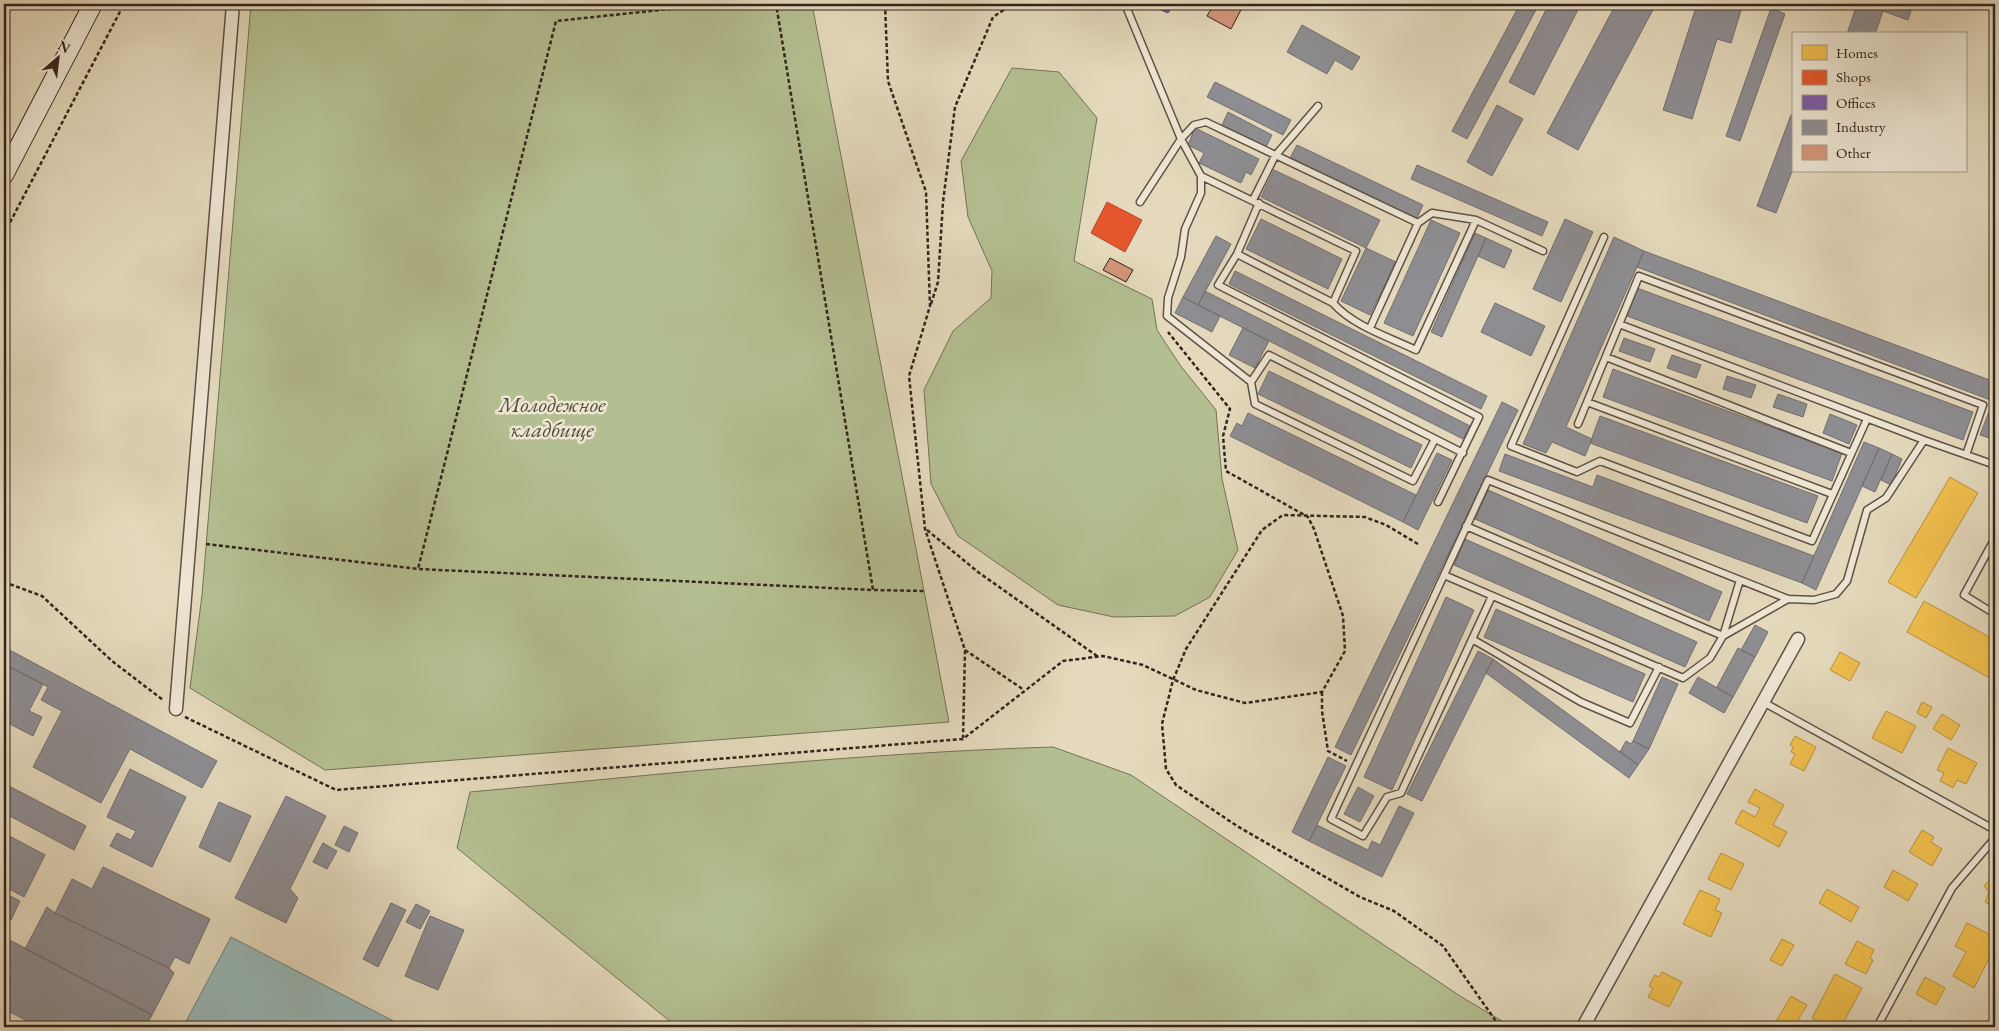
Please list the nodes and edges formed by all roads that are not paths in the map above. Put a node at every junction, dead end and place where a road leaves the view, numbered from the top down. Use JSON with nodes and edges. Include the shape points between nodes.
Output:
{"nodes":[{"id":1,"x":93,"y":4,"type":"edge"},
{"id":2,"x":233,"y":4,"type":"edge"},
{"id":3,"x":1125,"y":4,"type":"edge"},
{"id":4,"x":1318,"y":106,"type":"dead end"},
{"id":5,"x":1180,"y":139,"type":"junction"},
{"id":6,"x":1275,"y":156,"type":"junction"},
{"id":7,"x":4,"y":175,"type":"edge"},
{"id":8,"x":1201,"y":176,"type":"junction"},
{"id":9,"x":1140,"y":202,"type":"dead end"},
{"id":10,"x":1256,"y":202,"type":"junction"},
{"id":11,"x":1476,"y":220,"type":"junction"},
{"id":12,"x":1418,"y":223,"type":"junction"},
{"id":13,"x":1604,"y":237,"type":"dead end"},
{"id":14,"x":1543,"y":251,"type":"dead end"},
{"id":15,"x":1237,"y":254,"type":"junction"},
{"id":16,"x":1333,"y":303,"type":"junction"},
{"id":17,"x":1619,"y":324,"type":"junction"},
{"id":18,"x":1370,"y":328,"type":"junction"},
{"id":19,"x":1606,"y":357,"type":"junction"},
{"id":20,"x":1251,"y":382,"type":"junction"},
{"id":21,"x":1587,"y":402,"type":"junction"},
{"id":22,"x":1867,"y":419,"type":"junction"},
{"id":23,"x":1578,"y":424,"type":"dead end"},
{"id":24,"x":1435,"y":439,"type":"junction"},
{"id":25,"x":1924,"y":440,"type":"junction"},
{"id":26,"x":1851,"y":452,"type":"junction"},
{"id":27,"x":1463,"y":453,"type":"junction"},
{"id":28,"x":1966,"y":455,"type":"junction"},
{"id":29,"x":1995,"y":465,"type":"edge"},
{"id":30,"x":1832,"y":494,"type":"junction"},
{"id":31,"x":1438,"y":502,"type":"dead end"},
{"id":32,"x":1466,"y":526,"type":"junction"},
{"id":33,"x":1995,"y":538,"type":"edge"},
{"id":34,"x":1444,"y":575,"type":"junction"},
{"id":35,"x":1740,"y":580,"type":"junction"},
{"id":36,"x":1492,"y":596,"type":"junction"},
{"id":37,"x":1788,"y":599,"type":"junction"},
{"id":38,"x":1995,"y":614,"type":"edge"},
{"id":39,"x":1723,"y":636,"type":"junction"},
{"id":40,"x":1472,"y":639,"type":"junction"},
{"id":41,"x":1798,"y":639,"type":"dead end"},
{"id":42,"x":1659,"y":667,"type":"junction"},
{"id":43,"x":1763,"y":702,"type":"junction"},
{"id":44,"x":176,"y":709,"type":"road end"},
{"id":45,"x":1995,"y":830,"type":"edge"},
{"id":46,"x":1995,"y":838,"type":"edge"},
{"id":47,"x":1583,"y":1027,"type":"edge"},
{"id":48,"x":1877,"y":1027,"type":"edge"}],
"edges":[{"from":1,"to":7,"type":"main road"},
{"from":2,"to":44,"type":"street"},
{"from":3,"to":5,"type":"lane"},
{"from":4,"to":6,"type":"lane"},
{"from":5,"to":6,"type":"lane","via":[[1194,125],[1206,122]]},
{"from":5,"to":8,"type":"lane"},
{"from":5,"to":9,"type":"lane"},
{"from":6,"to":10,"type":"lane"},
{"from":6,"to":12,"type":"lane"},
{"from":8,"to":10,"type":"lane"},
{"from":8,"to":20,"type":"lane","via":[[1201,193],[1186,229],[1168,298],[1167,316]]},
{"from":10,"to":15,"type":"lane"},
{"from":10,"to":16,"type":"lane","via":[[1356,251]]},
{"from":11,"to":12,"type":"lane","via":[[1432,213]]},
{"from":11,"to":14,"type":"lane"},
{"from":11,"to":18,"type":"lane","via":[[1416,350]]},
{"from":12,"to":18,"type":"lane"},
{"from":13,"to":30,"type":"lane","via":[[1511,446],[1577,472],[1600,461],[1812,541]]},
{"from":15,"to":16,"type":"lane"},
{"from":15,"to":27,"type":"lane","via":[[1218,285],[1479,417]]},
{"from":16,"to":18,"type":"lane","via":[[1341,312]]},
{"from":17,"to":19,"type":"lane"},
{"from":17,"to":22,"type":"lane"},
{"from":17,"to":28,"type":"lane","via":[[1639,276],[1965,398],[1983,405]]},
{"from":19,"to":21,"type":"lane"},
{"from":19,"to":26,"type":"lane"},
{"from":20,"to":24,"type":"lane","via":[[1269,356]]},
{"from":20,"to":24,"type":"lane","via":[[1255,404],[1413,481]]},
{"from":21,"to":23,"type":"lane"},
{"from":21,"to":30,"type":"lane"},
{"from":22,"to":25,"type":"lane"},
{"from":22,"to":26,"type":"lane"},
{"from":24,"to":27,"type":"lane"},
{"from":25,"to":28,"type":"lane"},
{"from":25,"to":37,"type":"lane","via":[[1886,498],[1868,510],[1847,581],[1836,594],[1814,600]]},
{"from":26,"to":30,"type":"lane"},
{"from":27,"to":31,"type":"lane"},
{"from":28,"to":29,"type":"lane"},
{"from":32,"to":34,"type":"lane"},
{"from":32,"to":35,"type":"lane","via":[[1488,480]]},
{"from":32,"to":39,"type":"lane"},
{"from":33,"to":38,"type":"lane","via":[[1964,595]]},
{"from":34,"to":36,"type":"lane"},
{"from":34,"to":40,"type":"lane","via":[[1331,819],[1363,836],[1387,797],[1401,793]]},
{"from":35,"to":37,"type":"lane"},
{"from":35,"to":39,"type":"lane"},
{"from":36,"to":40,"type":"lane"},
{"from":36,"to":42,"type":"lane"},
{"from":37,"to":39,"type":"lane"},
{"from":39,"to":42,"type":"lane","via":[[1710,658],[1683,678]]},
{"from":40,"to":42,"type":"lane","via":[[1581,702],[1630,723]]},
{"from":41,"to":43,"type":"street"},
{"from":43,"to":45,"type":"lane"},
{"from":43,"to":47,"type":"street"},
{"from":46,"to":48,"type":"lane","via":[[1952,888]]}]}
